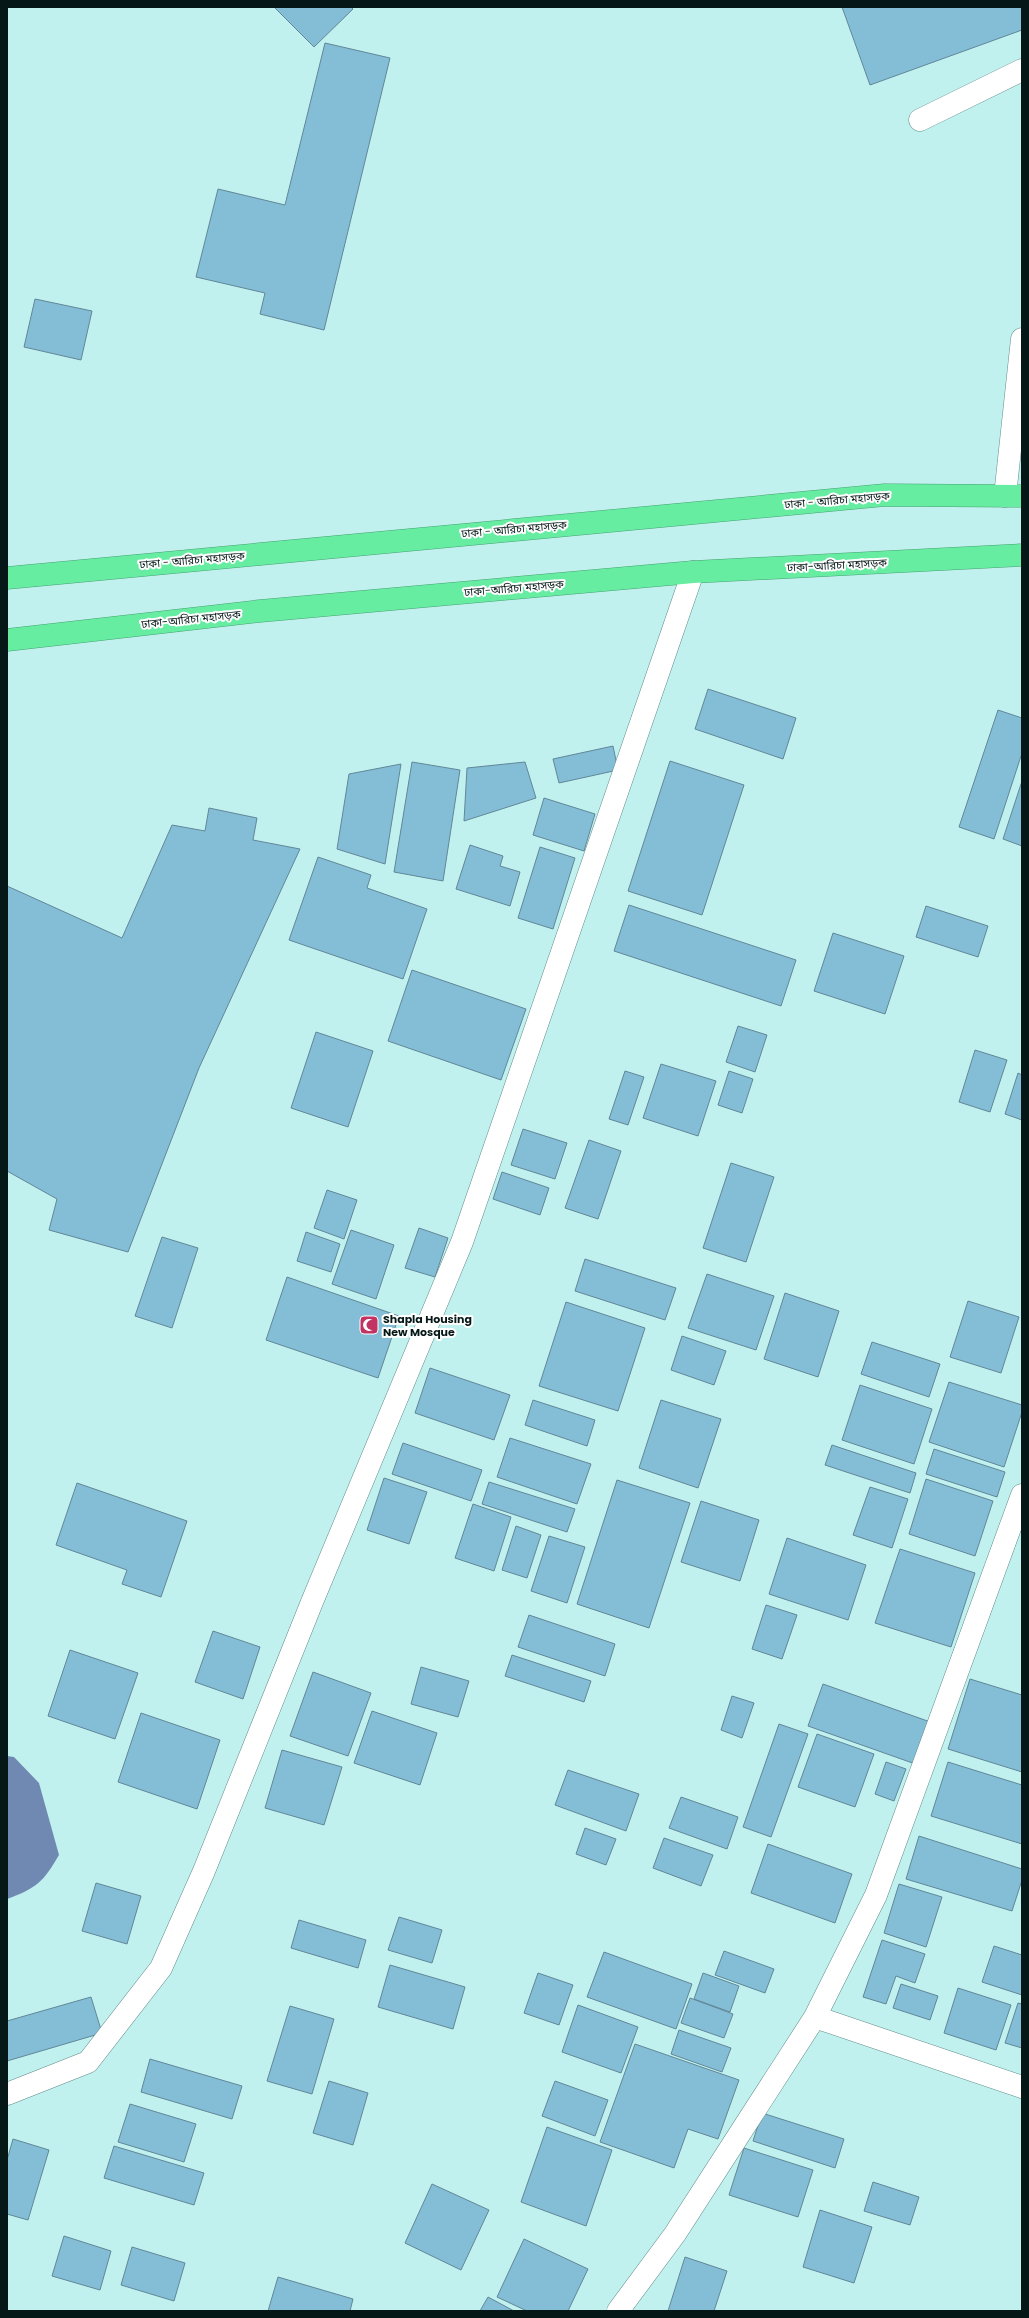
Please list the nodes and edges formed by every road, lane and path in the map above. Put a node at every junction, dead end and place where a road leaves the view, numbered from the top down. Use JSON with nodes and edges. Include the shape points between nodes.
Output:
{"nodes":[{"id":1,"x":1022,"y":70,"type":"edge"},
{"id":2,"x":920,"y":120,"type":"dead end"},
{"id":3,"x":1022,"y":339,"type":"edge"},
{"id":4,"x":1014,"y":496,"type":"edge"},
{"id":5,"x":1022,"y":555,"type":"edge"},
{"id":6,"x":693,"y":572,"type":"junction"},
{"id":7,"x":7,"y":578,"type":"edge"},
{"id":8,"x":7,"y":640,"type":"edge"},
{"id":9,"x":1022,"y":1495,"type":"edge"},
{"id":10,"x":815,"y":2017,"type":"junction"},
{"id":11,"x":1022,"y":2087,"type":"edge"},
{"id":12,"x":7,"y":2094,"type":"edge"},
{"id":13,"x":618,"y":2311,"type":"edge"}],
"edges":[{"from":1,"to":2,"type":"street"},
{"from":3,"to":4,"type":"street"},
{"from":4,"to":7,"type":"highway","name":"ঢাকা - আরিচা মহাসড়ক","via":[[886,495]]},
{"from":5,"to":6,"type":"highway","name":"ঢাকা-আরিচা মহাসড়ক"},
{"from":6,"to":8,"type":"highway","name":"ঢাকা-আরিচা মহাসড়ক","via":[[260,611]]},
{"from":6,"to":12,"type":"street","via":[[462,1242],[312,1602],[204,1871],[161,1968],[88,2062]]},
{"from":9,"to":10,"type":"street","via":[[876,1895]]},
{"from":10,"to":11,"type":"street"},
{"from":10,"to":13,"type":"street","via":[[675,2234]]}]}
